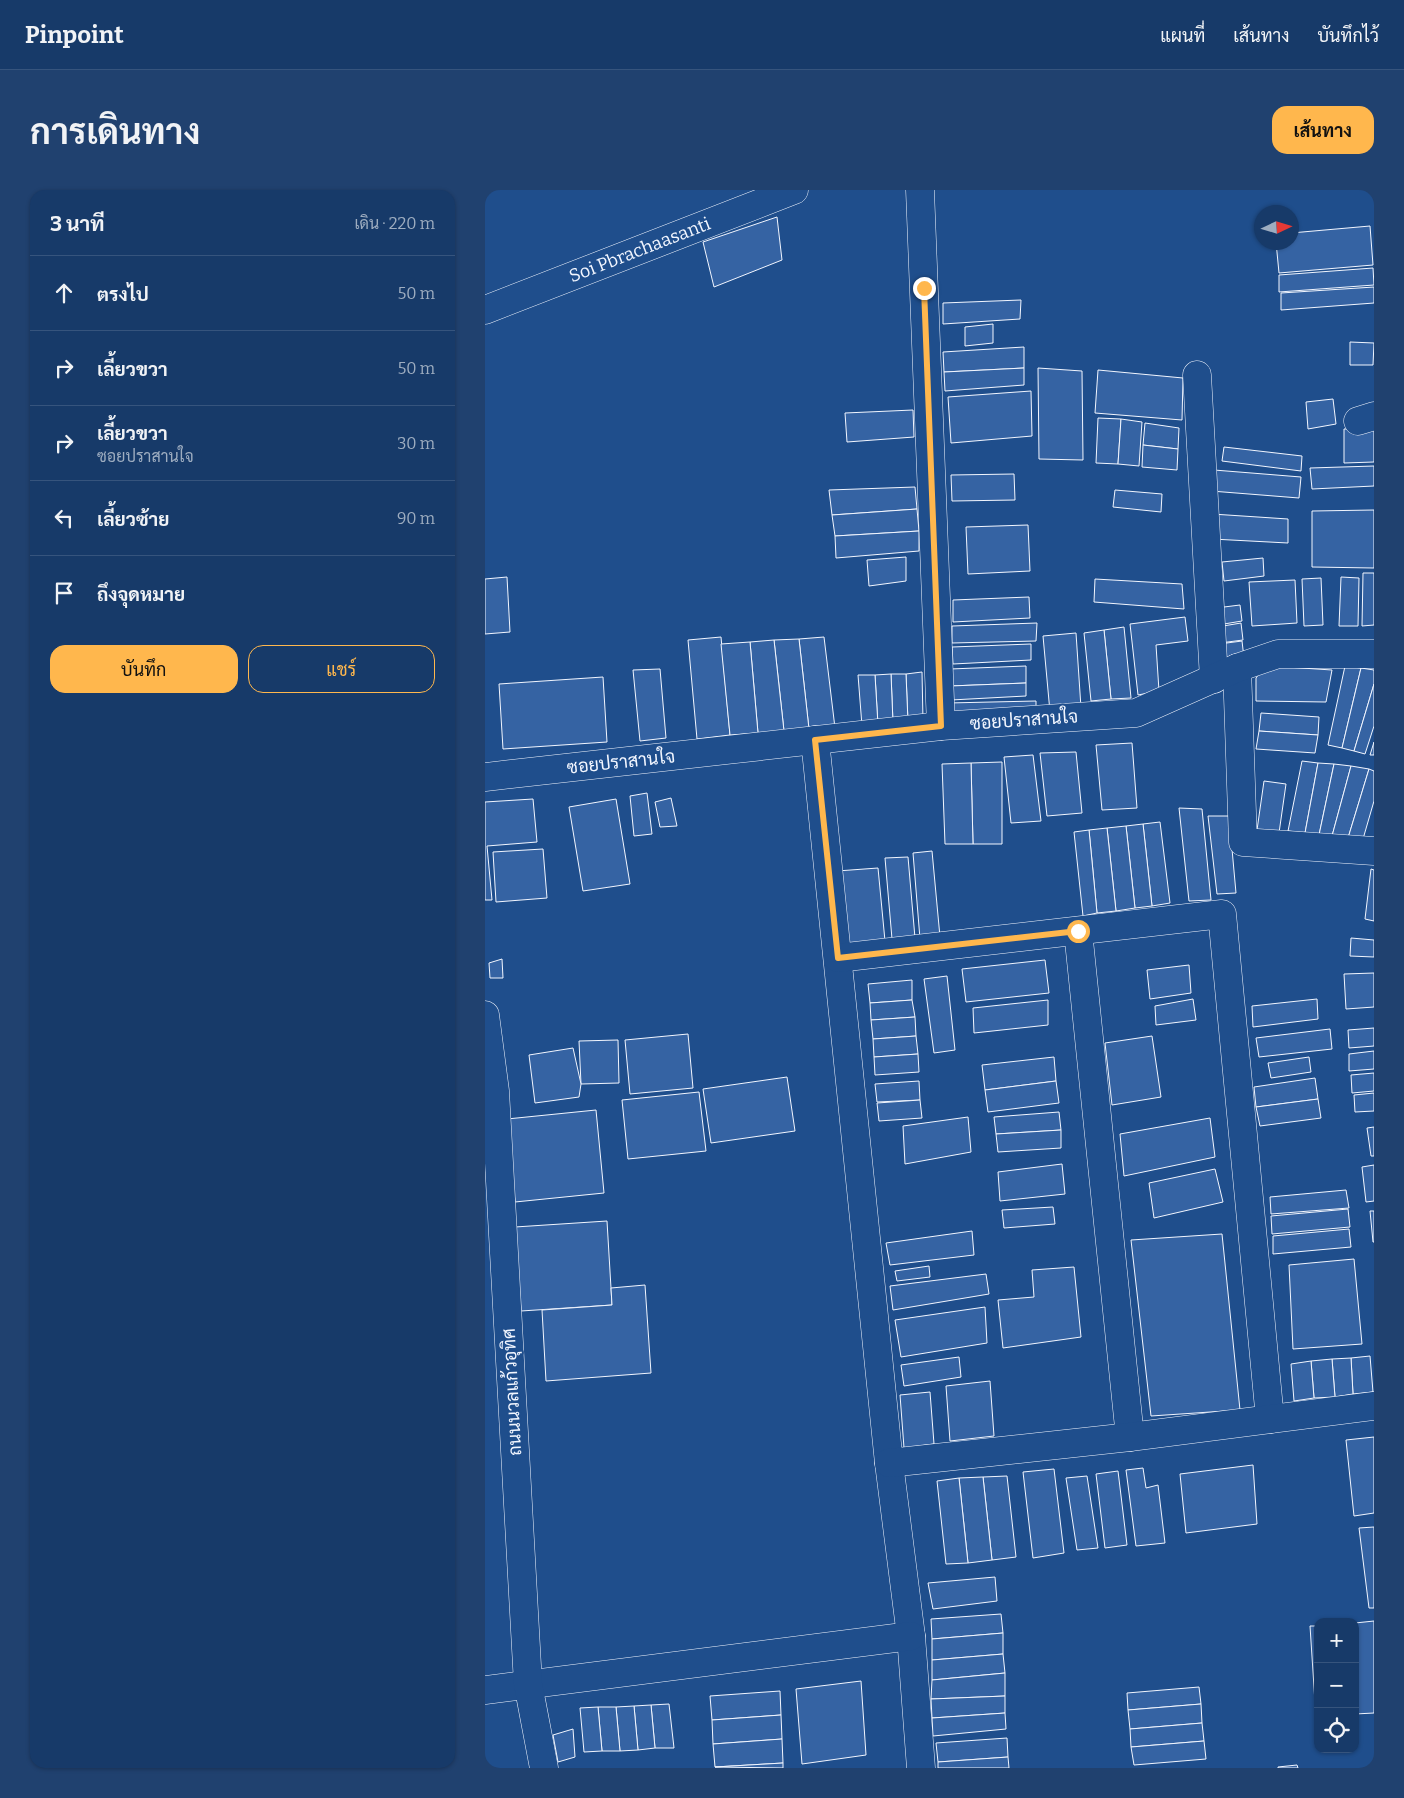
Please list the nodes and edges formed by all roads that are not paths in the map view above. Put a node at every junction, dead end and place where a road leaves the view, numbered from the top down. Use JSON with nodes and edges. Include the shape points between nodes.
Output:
{"nodes":[{"id":1,"x":794,"y":190,"type":"edge"},
{"id":2,"x":919,"y":190,"type":"edge"},
{"id":3,"x":753,"y":197,"type":"edge"},
{"id":4,"x":485,"y":310,"type":"edge"},
{"id":5,"x":1197,"y":375,"type":"dead end"},
{"id":6,"x":1374,"y":654,"type":"edge"},
{"id":7,"x":1225,"y":673,"type":"junction"},
{"id":8,"x":941,"y":726,"type":"junction"},
{"id":9,"x":815,"y":740,"type":"junction"},
{"id":10,"x":485,"y":777,"type":"edge"},
{"id":11,"x":1374,"y":851,"type":"edge"},
{"id":12,"x":1078,"y":931,"type":"junction"},
{"id":13,"x":838,"y":958,"type":"junction"},
{"id":14,"x":486,"y":1025,"type":"edge"},
{"id":15,"x":1374,"y":1406,"type":"edge"},
{"id":16,"x":1270,"y":1419,"type":"junction"},
{"id":17,"x":1130,"y":1437,"type":"junction"},
{"id":18,"x":889,"y":1463,"type":"junction"},
{"id":19,"x":911,"y":1636,"type":"junction"},
{"id":20,"x":528,"y":1684,"type":"junction"},
{"id":21,"x":485,"y":1690,"type":"edge"},
{"id":22,"x":544,"y":1768,"type":"edge"},
{"id":23,"x":921,"y":1768,"type":"edge"}],
"edges":[{"from":1,"to":3,"type":"street","name":"Soi Pbrachaasanti"},
{"from":2,"to":8,"type":"street"},
{"from":3,"to":4,"type":"street","name":"Soi Pbrachaasanti"},
{"from":5,"to":7,"type":"street"},
{"from":6,"to":7,"type":"street","name":"ซอยปราสานใจ","via":[[1278,654]]},
{"from":7,"to":8,"type":"street","name":"ซอยปราสานใจ","via":[[1136,713]]},
{"from":7,"to":11,"type":"street","via":[[1243,842]]},
{"from":8,"to":9,"type":"street","name":"ซอยปราสานใจ"},
{"from":9,"to":10,"type":"street","name":"ซอยปราสานใจ"},
{"from":9,"to":13,"type":"street"},
{"from":12,"to":13,"type":"street"},
{"from":12,"to":16,"type":"street","via":[[1222,914]]},
{"from":12,"to":17,"type":"street"},
{"from":13,"to":18,"type":"street"},
{"from":14,"to":20,"type":"street","name":"ถนนนวลแก้วอุทิศ","via":[[496,1101]]},
{"from":15,"to":16,"type":"street"},
{"from":16,"to":17,"type":"street"},
{"from":17,"to":18,"type":"street"},
{"from":18,"to":19,"type":"street"},
{"from":19,"to":20,"type":"street"},
{"from":19,"to":23,"type":"street"},
{"from":20,"to":21,"type":"street"},
{"from":20,"to":22,"type":"street","name":"ถนนนวลแก้วอุทิศ"}]}
